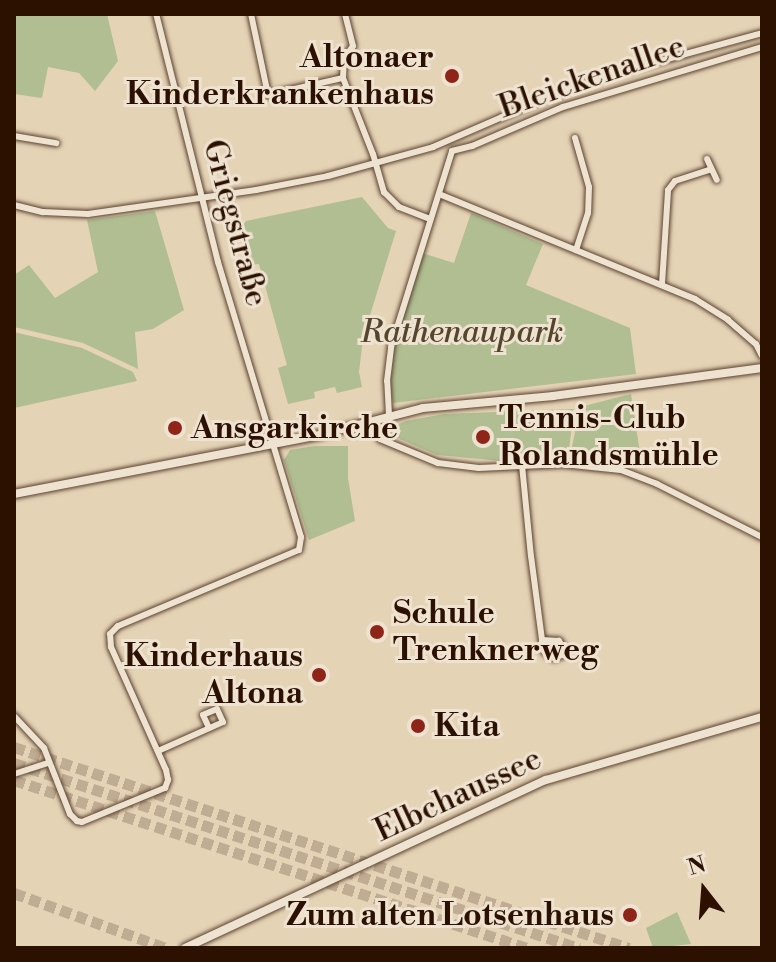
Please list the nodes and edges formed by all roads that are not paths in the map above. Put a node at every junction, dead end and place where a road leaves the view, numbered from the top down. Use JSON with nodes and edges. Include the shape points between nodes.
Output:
{"nodes":[{"id":1,"x":156,"y":14,"type":"edge"},
{"id":2,"x":251,"y":14,"type":"edge"},
{"id":3,"x":345,"y":14,"type":"edge"},
{"id":4,"x":762,"y":33,"type":"edge"},
{"id":5,"x":762,"y":47,"type":"edge"},
{"id":6,"x":343,"y":78,"type":"junction"},
{"id":7,"x":14,"y":136,"type":"edge"},
{"id":8,"x":575,"y":138,"type":"dead end"},
{"id":9,"x":445,"y":141,"type":"junction"},
{"id":10,"x":56,"y":143,"type":"dead end"},
{"id":11,"x":452,"y":151,"type":"junction"},
{"id":12,"x":707,"y":159,"type":"dead end"},
{"id":13,"x":376,"y":164,"type":"junction"},
{"id":14,"x":709,"y":170,"type":"junction"},
{"id":15,"x":717,"y":180,"type":"dead end"},
{"id":16,"x":439,"y":194,"type":"junction"},
{"id":17,"x":203,"y":196,"type":"junction"},
{"id":18,"x":14,"y":205,"type":"edge"},
{"id":19,"x":430,"y":219,"type":"junction"},
{"id":20,"x":576,"y":250,"type":"junction"},
{"id":21,"x":662,"y":284,"type":"junction"},
{"id":22,"x":762,"y":356,"type":"edge"},
{"id":23,"x":762,"y":368,"type":"edge"},
{"id":24,"x":389,"y":415,"type":"junction"},
{"id":25,"x":374,"y":420,"type":"junction"},
{"id":26,"x":273,"y":443,"type":"junction"},
{"id":27,"x":522,"y":465,"type":"junction"},
{"id":28,"x":14,"y":494,"type":"edge"},
{"id":29,"x":762,"y":537,"type":"edge"},
{"id":30,"x":542,"y":640,"type":"dead end"},
{"id":31,"x":14,"y":716,"type":"edge"},
{"id":32,"x":762,"y":717,"type":"edge"},
{"id":33,"x":209,"y":728,"type":"dead end"},
{"id":34,"x":158,"y":751,"type":"junction"},
{"id":35,"x":48,"y":763,"type":"junction"},
{"id":36,"x":14,"y":774,"type":"edge"},
{"id":37,"x":185,"y":948,"type":"edge"}],
"edges":[{"from":1,"to":17,"type":"street","name":"Griegstraße"},
{"from":2,"to":6,"type":"street","via":[[268,95]]},
{"from":3,"to":6,"type":"street","via":[[353,46],[344,59]]},
{"from":4,"to":9,"type":"street","name":"Bleickenallee","via":[[548,97]]},
{"from":5,"to":11,"type":"street","name":"Bleickenallee","via":[[563,107]]},
{"from":6,"to":13,"type":"street"},
{"from":7,"to":10,"type":"street"},
{"from":8,"to":20,"type":"street","via":[[587,173],[589,201]]},
{"from":9,"to":11,"type":"street"},
{"from":9,"to":13,"type":"street","name":"Bleickenallee"},
{"from":11,"to":16,"type":"street"},
{"from":12,"to":14,"type":"street"},
{"from":13,"to":17,"type":"street","name":"Bleickenallee","via":[[281,186]]},
{"from":13,"to":19,"type":"street","via":[[388,198]]},
{"from":14,"to":15,"type":"street"},
{"from":14,"to":21,"type":"street","via":[[675,181],[668,190]]},
{"from":16,"to":19,"type":"street"},
{"from":16,"to":20,"type":"street"},
{"from":17,"to":18,"type":"street","name":"Bleickenallee","via":[[88,214]]},
{"from":17,"to":26,"type":"street","name":"Griegstraße"},
{"from":19,"to":24,"type":"street","via":[[391,347]]},
{"from":20,"to":21,"type":"street"},
{"from":21,"to":22,"type":"street","via":[[728,320]]},
{"from":23,"to":24,"type":"street"},
{"from":24,"to":25,"type":"street"},
{"from":25,"to":26,"type":"street"},
{"from":25,"to":27,"type":"street","via":[[380,439],[438,463],[479,468]]},
{"from":26,"to":28,"type":"street"},
{"from":26,"to":34,"type":"street","name":"Griegstraße","via":[[301,537],[299,550],[118,626],[110,634],[111,647]]},
{"from":27,"to":29,"type":"street","via":[[626,472]]},
{"from":27,"to":30,"type":"street"},
{"from":31,"to":35,"type":"street","via":[[35,736]]},
{"from":32,"to":37,"type":"street","name":"Elbchaussee","via":[[546,780]]},
{"from":33,"to":34,"type":"street"},
{"from":34,"to":35,"type":"street","via":[[168,780],[165,788],[82,822],[70,814]]},
{"from":35,"to":36,"type":"street"}]}
